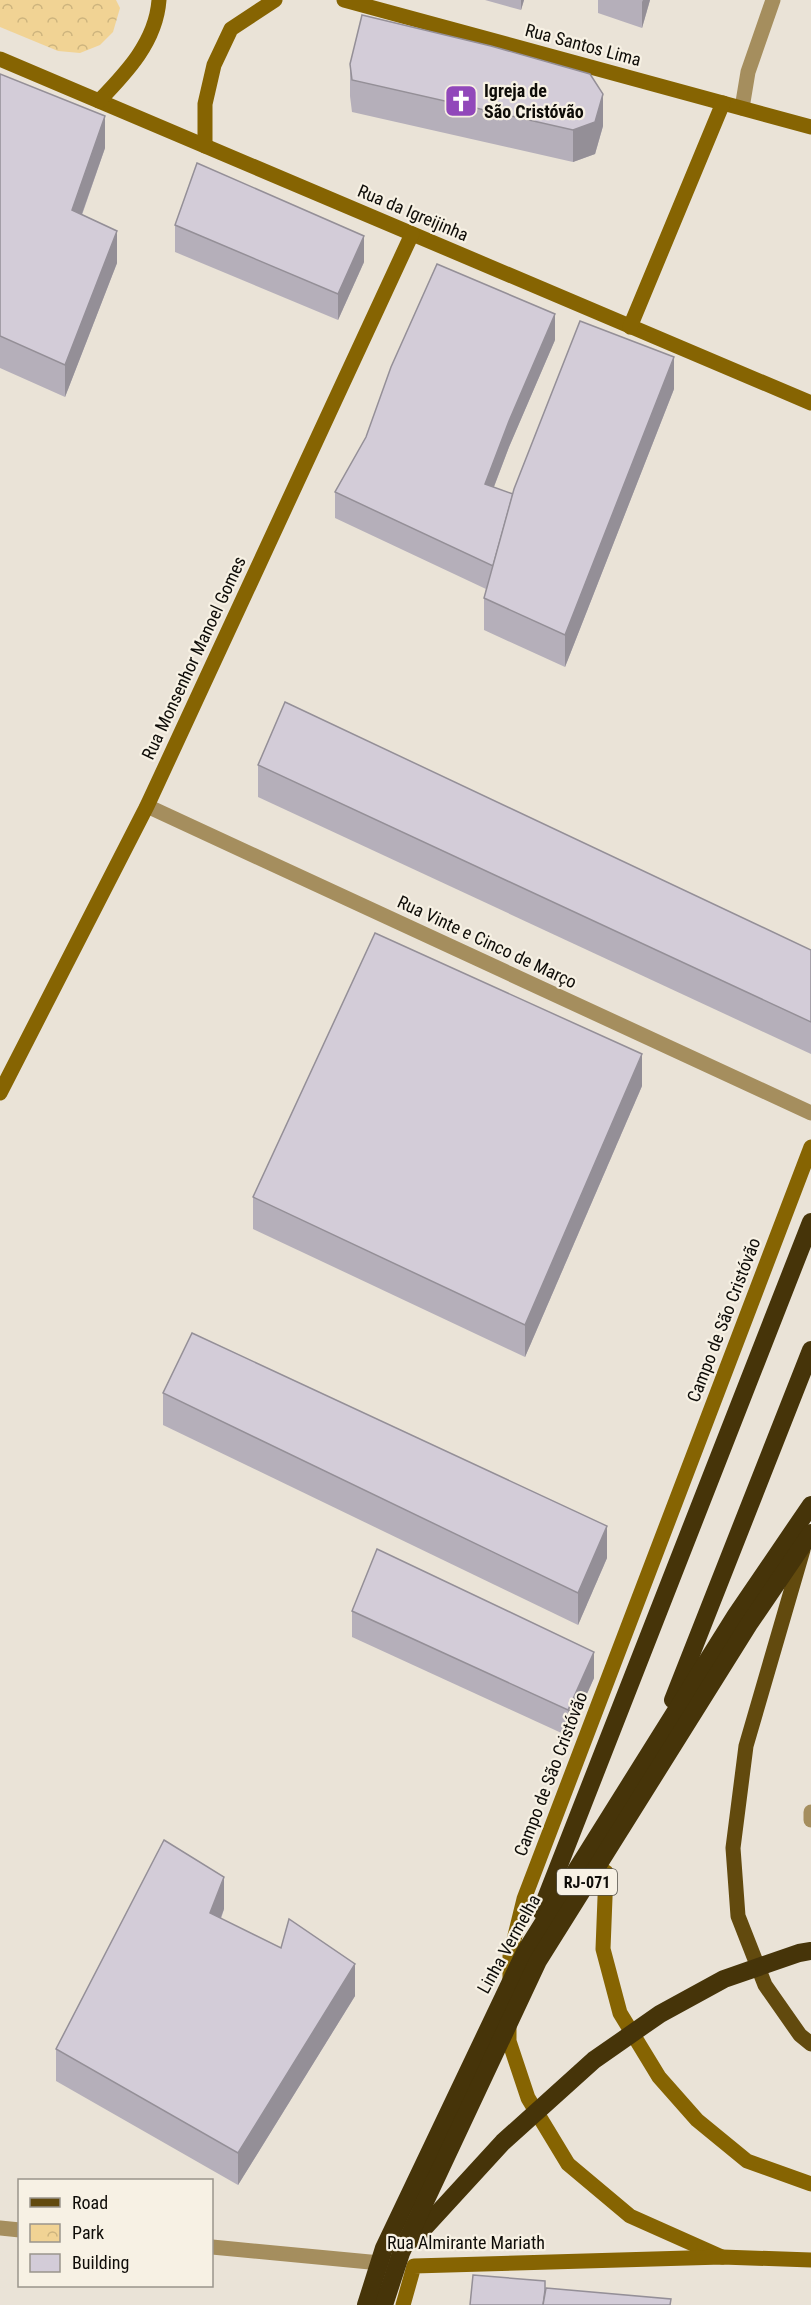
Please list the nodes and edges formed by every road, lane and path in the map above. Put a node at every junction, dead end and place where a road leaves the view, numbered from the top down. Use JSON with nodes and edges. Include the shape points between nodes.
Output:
{"nodes":[{"id":1,"x":159,"y":0,"type":"edge"},
{"id":2,"x":275,"y":0,"type":"edge"},
{"id":3,"x":344,"y":0,"type":"edge"},
{"id":4,"x":772,"y":0,"type":"edge"},
{"id":5,"x":0,"y":59,"type":"edge"},
{"id":6,"x":99,"y":101,"type":"junction"},
{"id":7,"x":723,"y":103,"type":"junction"},
{"id":8,"x":742,"y":108,"type":"junction"},
{"id":9,"x":811,"y":127,"type":"edge"},
{"id":10,"x":205,"y":146,"type":"junction"},
{"id":11,"x":412,"y":234,"type":"junction"},
{"id":12,"x":630,"y":327,"type":"junction"},
{"id":13,"x":811,"y":403,"type":"edge"},
{"id":14,"x":147,"y":806,"type":"junction"},
{"id":15,"x":0,"y":1093,"type":"edge"},
{"id":16,"x":811,"y":1113,"type":"edge"},
{"id":17,"x":811,"y":1147,"type":"edge"},
{"id":18,"x":811,"y":1222,"type":"edge"},
{"id":19,"x":811,"y":1350,"type":"edge"},
{"id":20,"x":811,"y":1505,"type":"edge"},
{"id":21,"x":811,"y":1533,"type":"edge"},
{"id":22,"x":811,"y":1812,"type":"edge"},
{"id":23,"x":811,"y":1820,"type":"edge"},
{"id":24,"x":606,"y":1872,"type":"joint"},
{"id":25,"x":811,"y":1951,"type":"edge"},
{"id":26,"x":525,"y":1952,"type":"junction"},
{"id":27,"x":811,"y":2044,"type":"edge"},
{"id":28,"x":811,"y":2184,"type":"edge"},
{"id":29,"x":0,"y":2228,"type":"edge"},
{"id":30,"x":18,"y":2230,"type":"edge"},
{"id":31,"x":213,"y":2247,"type":"edge"},
{"id":32,"x":722,"y":2258,"type":"junction"},
{"id":33,"x":408,"y":2259,"type":"junction"},
{"id":34,"x":811,"y":2260,"type":"edge"},
{"id":35,"x":366,"y":2305,"type":"edge"},
{"id":36,"x":384,"y":2305,"type":"edge"},
{"id":37,"x":403,"y":2305,"type":"edge"}],
"edges":[{"from":1,"to":6,"type":"street","via":[[147,42],[127,72]]},
{"from":2,"to":10,"type":"street","via":[[231,29],[222,47],[204,104]]},
{"from":3,"to":7,"type":"street","name":"Rua Santos Lima"},
{"from":4,"to":8,"type":"street","via":[[748,72]]},
{"from":5,"to":6,"type":"street","name":"Rua da Igreijinha"},
{"from":6,"to":10,"type":"street","name":"Rua da Igreijinha"},
{"from":7,"to":8,"type":"street","name":"Rua Santos Lima"},
{"from":7,"to":12,"type":"street"},
{"from":8,"to":9,"type":"street","name":"Rua Santos Lima"},
{"from":10,"to":11,"type":"street","name":"Rua da Igreijinha"},
{"from":11,"to":12,"type":"street","name":"Rua da Igreijinha"},
{"from":11,"to":14,"type":"street","name":"Rua Monsenhor Manoel Gomes"},
{"from":12,"to":13,"type":"street","name":"Rua da Igreijinha"},
{"from":14,"to":15,"type":"street","name":"Rua Monsenhor Manoel Gomes"},
{"from":14,"to":16,"type":"street","name":"Rua Vinte e Cinco de Março"},
{"from":17,"to":32,"type":"street","name":"Campo de São Cristóvão","via":[[524,1899],[510,1956],[509,2041],[528,2098],[568,2164],[630,2216]]},
{"from":18,"to":26,"type":"highway"},
{"from":19,"to":24,"type":"highway"},
{"from":20,"to":26,"type":"highway","name":"Linha Vermelha","number":"RJ-071","via":[[736,1615]]},
{"from":21,"to":27,"type":"main road","via":[[801,1555],[746,1746],[733,1848],[738,1917],[765,1986],[800,2035]]},
{"from":21,"to":33,"type":"highway","name":"Linha Vermelha","number":"RJ-071","via":[[748,1624],[538,1961]]},
{"from":22,"to":23,"type":"street"},
{"from":24,"to":28,"type":"street","via":[[603,1949],[620,2013],[659,2077],[697,2120],[747,2161]]},
{"from":25,"to":33,"type":"highway","via":[[724,1979],[660,2014],[594,2060],[503,2142]]},
{"from":26,"to":35,"type":"highway","name":"Linha Vermelha","number":"RJ-071","via":[[384,2248]]},
{"from":29,"to":30,"type":"street"},
{"from":31,"to":33,"type":"street","name":"Rua Almirante Mariath"},
{"from":32,"to":33,"type":"street","name":"Rua Almirante Mariath"},
{"from":32,"to":34,"type":"street","name":"Campo de São Cristóvão"},
{"from":33,"to":36,"type":"highway","name":"Linha Vermelha","number":"RJ-071"},
{"from":33,"to":37,"type":"street"}]}
